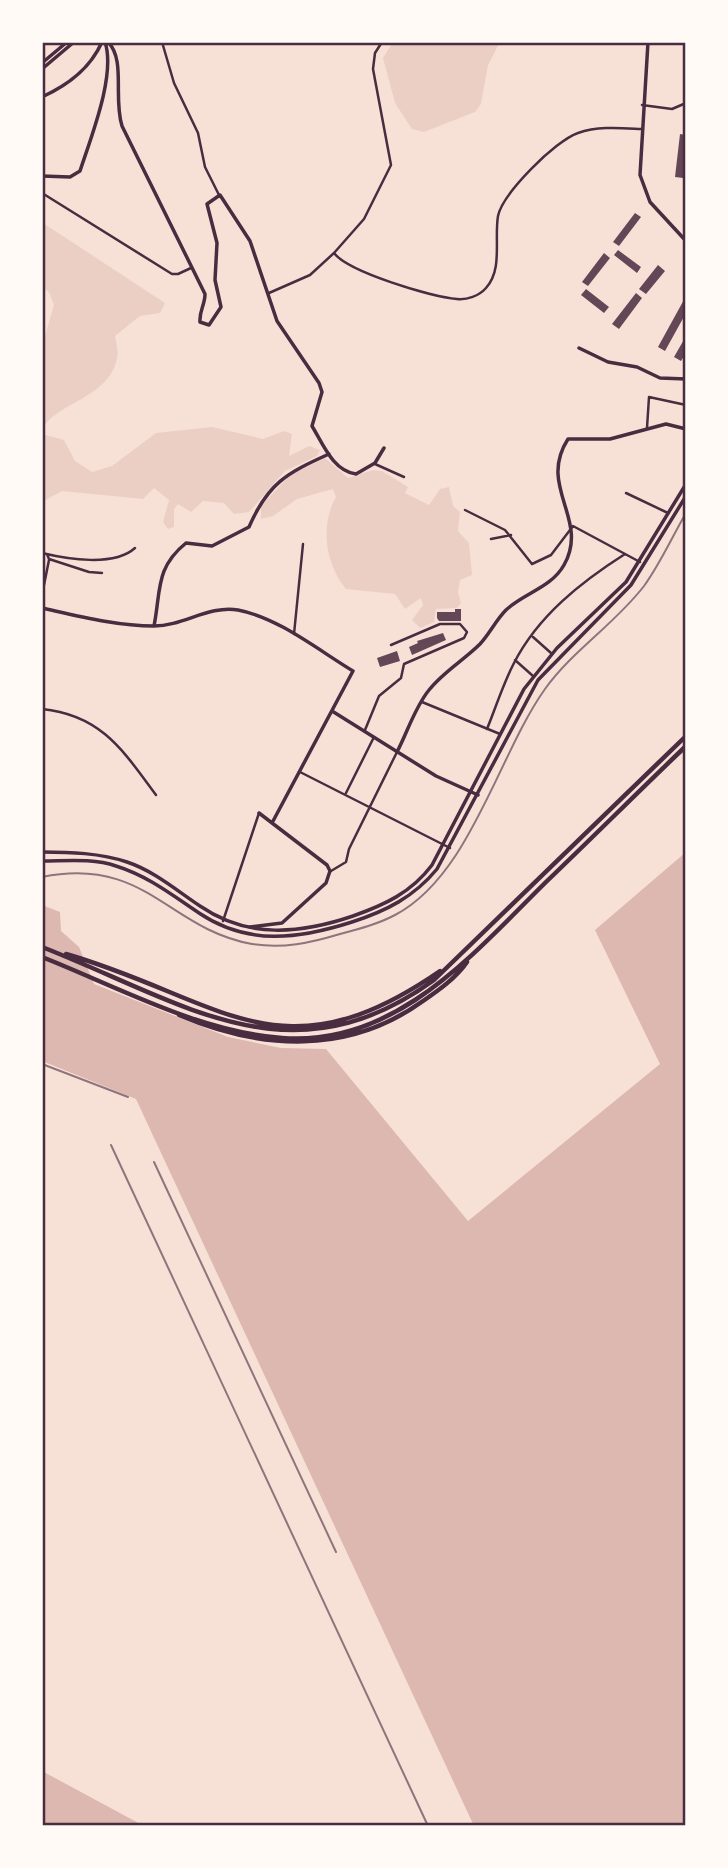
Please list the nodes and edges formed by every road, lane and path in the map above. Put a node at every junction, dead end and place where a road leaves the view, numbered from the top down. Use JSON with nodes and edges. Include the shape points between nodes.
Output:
{"nodes":[{"id":1,"x":67,"y":42,"type":"edge"},
{"id":2,"x":74,"y":42,"type":"edge"},
{"id":3,"x":105,"y":42,"type":"edge"},
{"id":4,"x":162,"y":42,"type":"edge"},
{"id":5,"x":382,"y":42,"type":"edge"},
{"id":6,"x":648,"y":42,"type":"edge"},
{"id":7,"x":42,"y":63,"type":"edge"},
{"id":8,"x":42,"y":69,"type":"edge"},
{"id":9,"x":42,"y":97,"type":"edge"},
{"id":10,"x":686,"y":103,"type":"edge"},
{"id":11,"x":642,"y":105,"type":"junction"},
{"id":12,"x":641,"y":129,"type":"junction"},
{"id":13,"x":42,"y":176,"type":"edge"},
{"id":14,"x":42,"y":193,"type":"edge"},
{"id":15,"x":220,"y":195,"type":"junction"},
{"id":16,"x":686,"y":241,"type":"edge"},
{"id":17,"x":334,"y":253,"type":"junction"},
{"id":18,"x":191,"y":268,"type":"junction"},
{"id":19,"x":269,"y":293,"type":"junction"},
{"id":20,"x":579,"y":348,"type":"dead end"},
{"id":21,"x":686,"y":379,"type":"edge"},
{"id":22,"x":686,"y":405,"type":"edge"},
{"id":23,"x":647,"y":428,"type":"junction"},
{"id":24,"x":686,"y":429,"type":"edge"},
{"id":25,"x":384,"y":448,"type":"dead end"},
{"id":26,"x":329,"y":454,"type":"junction"},
{"id":27,"x":375,"y":463,"type":"junction"},
{"id":28,"x":404,"y":477,"type":"dead end"},
{"id":29,"x":686,"y":484,"type":"edge"},
{"id":30,"x":626,"y":494,"type":"dead end"},
{"id":31,"x":686,"y":496,"type":"edge"},
{"id":32,"x":465,"y":510,"type":"dead end"},
{"id":33,"x":669,"y":513,"type":"junction"},
{"id":34,"x":573,"y":526,"type":"junction"},
{"id":35,"x":510,"y":535,"type":"junction"},
{"id":36,"x":491,"y":539,"type":"dead end"},
{"id":37,"x":303,"y":544,"type":"dead end"},
{"id":38,"x":135,"y":548,"type":"dead end"},
{"id":39,"x":44,"y":554,"type":"edge"},
{"id":40,"x":625,"y":554,"type":"junction"},
{"id":41,"x":49,"y":559,"type":"junction"},
{"id":42,"x":639,"y":562,"type":"junction"},
{"id":43,"x":645,"y":565,"type":"junction"},
{"id":44,"x":102,"y":573,"type":"dead end"},
{"id":45,"x":42,"y":595,"type":"edge"},
{"id":46,"x":42,"y":608,"type":"edge"},
{"id":47,"x":154,"y":626,"type":"junction"},
{"id":48,"x":294,"y":635,"type":"junction"},
{"id":49,"x":533,"y":637,"type":"junction"},
{"id":50,"x":391,"y":645,"type":"dead end"},
{"id":51,"x":551,"y":654,"type":"junction"},
{"id":52,"x":515,"y":660,"type":"junction"},
{"id":53,"x":533,"y":676,"type":"junction"},
{"id":54,"x":422,"y":702,"type":"junction"},
{"id":55,"x":42,"y":709,"type":"edge"},
{"id":56,"x":332,"y":711,"type":"junction"},
{"id":57,"x":487,"y":729,"type":"junction"},
{"id":58,"x":365,"y":730,"type":"junction"},
{"id":59,"x":500,"y":734,"type":"junction"},
{"id":60,"x":686,"y":736,"type":"edge"},
{"id":61,"x":374,"y":737,"type":"junction"},
{"id":62,"x":686,"y":746,"type":"edge"},
{"id":63,"x":397,"y":752,"type":"junction"},
{"id":64,"x":299,"y":772,"type":"junction"},
{"id":65,"x":471,"y":792,"type":"junction"},
{"id":66,"x":345,"y":794,"type":"junction"},
{"id":67,"x":478,"y":795,"type":"junction"},
{"id":68,"x":156,"y":796,"type":"dead end"},
{"id":69,"x":369,"y":807,"type":"junction"},
{"id":70,"x":259,"y":813,"type":"joint"},
{"id":71,"x":272,"y":823,"type":"junction"},
{"id":72,"x":443,"y":845,"type":"junction"},
{"id":73,"x":450,"y":849,"type":"junction"},
{"id":74,"x":42,"y":852,"type":"edge"},
{"id":75,"x":42,"y":862,"type":"edge"},
{"id":76,"x":330,"y":871,"type":"junction"},
{"id":77,"x":223,"y":921,"type":"junction"},
{"id":78,"x":248,"y":928,"type":"junction"},
{"id":79,"x":42,"y":949,"type":"edge"},
{"id":80,"x":42,"y":959,"type":"edge"}],
"edges":[{"from":1,"to":7,"type":"street"},
{"from":2,"to":8,"type":"street"},
{"from":3,"to":9,"type":"street","via":[[77,76]]},
{"from":3,"to":13,"type":"street","via":[[109,54],[99,109],[80,171],[70,177]]},
{"from":3,"to":18,"type":"street","via":[[119,58],[116,108],[122,126]]},
{"from":4,"to":15,"type":"street","via":[[174,83],[198,133],[205,167]]},
{"from":5,"to":17,"type":"street","via":[[373,69],[391,165],[364,219]]},
{"from":6,"to":11,"type":"street"},
{"from":10,"to":11,"type":"street","via":[[672,109]]},
{"from":11,"to":12,"type":"street"},
{"from":12,"to":16,"type":"street","via":[[643,189]]},
{"from":12,"to":17,"type":"street","via":[[603,128],[572,136],[519,183],[498,213],[494,277],[476,296],[458,299],[419,291],[350,268]]},
{"from":14,"to":18,"type":"street","via":[[172,274]]},
{"from":15,"to":18,"type":"street","via":[[207,204],[217,243],[215,280],[221,307],[209,325],[201,322],[205,294]]},
{"from":15,"to":19,"type":"street","via":[[250,241]]},
{"from":17,"to":19,"type":"street","via":[[310,275]]},
{"from":19,"to":26,"type":"street","via":[[277,321],[322,392],[312,426]]},
{"from":20,"to":21,"type":"street","via":[[660,378]]},
{"from":22,"to":23,"type":"street","via":[[649,397]]},
{"from":23,"to":24,"type":"street","via":[[666,424]]},
{"from":23,"to":34,"type":"street","via":[[610,439],[568,439],[559,452],[556,473],[559,495]]},
{"from":25,"to":27,"type":"street"},
{"from":26,"to":27,"type":"street","via":[[348,473],[356,474]]},
{"from":26,"to":47,"type":"street","via":[[288,473],[259,505],[249,527],[212,546],[186,542],[171,555],[158,584]]},
{"from":27,"to":28,"type":"street"},
{"from":29,"to":33,"type":"street"},
{"from":30,"to":33,"type":"street"},
{"from":31,"to":43,"type":"street"},
{"from":32,"to":35,"type":"street"},
{"from":33,"to":42,"type":"street"},
{"from":34,"to":35,"type":"street","via":[[551,555],[532,565]]},
{"from":34,"to":40,"type":"street"},
{"from":34,"to":54,"type":"street","via":[[572,551],[563,569],[508,608]]},
{"from":35,"to":36,"type":"street"},
{"from":37,"to":48,"type":"street"},
{"from":38,"to":39,"type":"street","via":[[94,561]]},
{"from":39,"to":41,"type":"street"},
{"from":40,"to":42,"type":"street"},
{"from":40,"to":49,"type":"street","via":[[568,595]]},
{"from":41,"to":44,"type":"street"},
{"from":41,"to":45,"type":"street"},
{"from":42,"to":43,"type":"street"},
{"from":42,"to":51,"type":"street","via":[[612,596]]},
{"from":43,"to":67,"type":"street","via":[[631,586],[538,680]]},
{"from":46,"to":47,"type":"street"},
{"from":47,"to":48,"type":"street","via":[[237,610]]},
{"from":48,"to":56,"type":"street","via":[[353,671]]},
{"from":49,"to":51,"type":"street"},
{"from":49,"to":52,"type":"street"},
{"from":50,"to":58,"type":"street","via":[[440,624],[460,624],[467,632],[464,638],[406,662],[401,678],[379,696]]},
{"from":51,"to":53,"type":"street"},
{"from":52,"to":53,"type":"street"},
{"from":52,"to":57,"type":"street"},
{"from":53,"to":59,"type":"street"},
{"from":54,"to":57,"type":"street"},
{"from":54,"to":63,"type":"street"},
{"from":55,"to":68,"type":"street","via":[[70,714],[114,739]]},
{"from":56,"to":58,"type":"street"},
{"from":56,"to":64,"type":"street"},
{"from":57,"to":59,"type":"street"},
{"from":58,"to":61,"type":"street"},
{"from":59,"to":65,"type":"street"},
{"from":60,"to":79,"type":"highway","via":[[456,961],[376,1010],[323,1025],[248,1022],[80,958]]},
{"from":61,"to":63,"type":"street"},
{"from":61,"to":66,"type":"street"},
{"from":62,"to":80,"type":"highway","via":[[438,985],[388,1016],[344,1032],[283,1038],[222,1028]]},
{"from":63,"to":65,"type":"street"},
{"from":63,"to":69,"type":"street"},
{"from":64,"to":66,"type":"street"},
{"from":64,"to":71,"type":"street"},
{"from":65,"to":67,"type":"street"},
{"from":65,"to":72,"type":"street"},
{"from":66,"to":69,"type":"street"},
{"from":67,"to":73,"type":"street"},
{"from":69,"to":72,"type":"street"},
{"from":69,"to":76,"type":"street","via":[[346,862]]},
{"from":70,"to":71,"type":"street"},
{"from":70,"to":77,"type":"street"},
{"from":71,"to":76,"type":"street"},
{"from":72,"to":73,"type":"street"},
{"from":72,"to":78,"type":"street","via":[[421,880],[381,906],[315,928],[287,932]]},
{"from":73,"to":75,"type":"street","via":[[425,883],[383,912],[324,931],[273,938],[221,926],[152,881],[115,865]]},
{"from":74,"to":77,"type":"street","via":[[86,853],[128,862]]},
{"from":76,"to":78,"type":"street","via":[[326,883],[282,923]]},
{"from":77,"to":78,"type":"street"}]}
